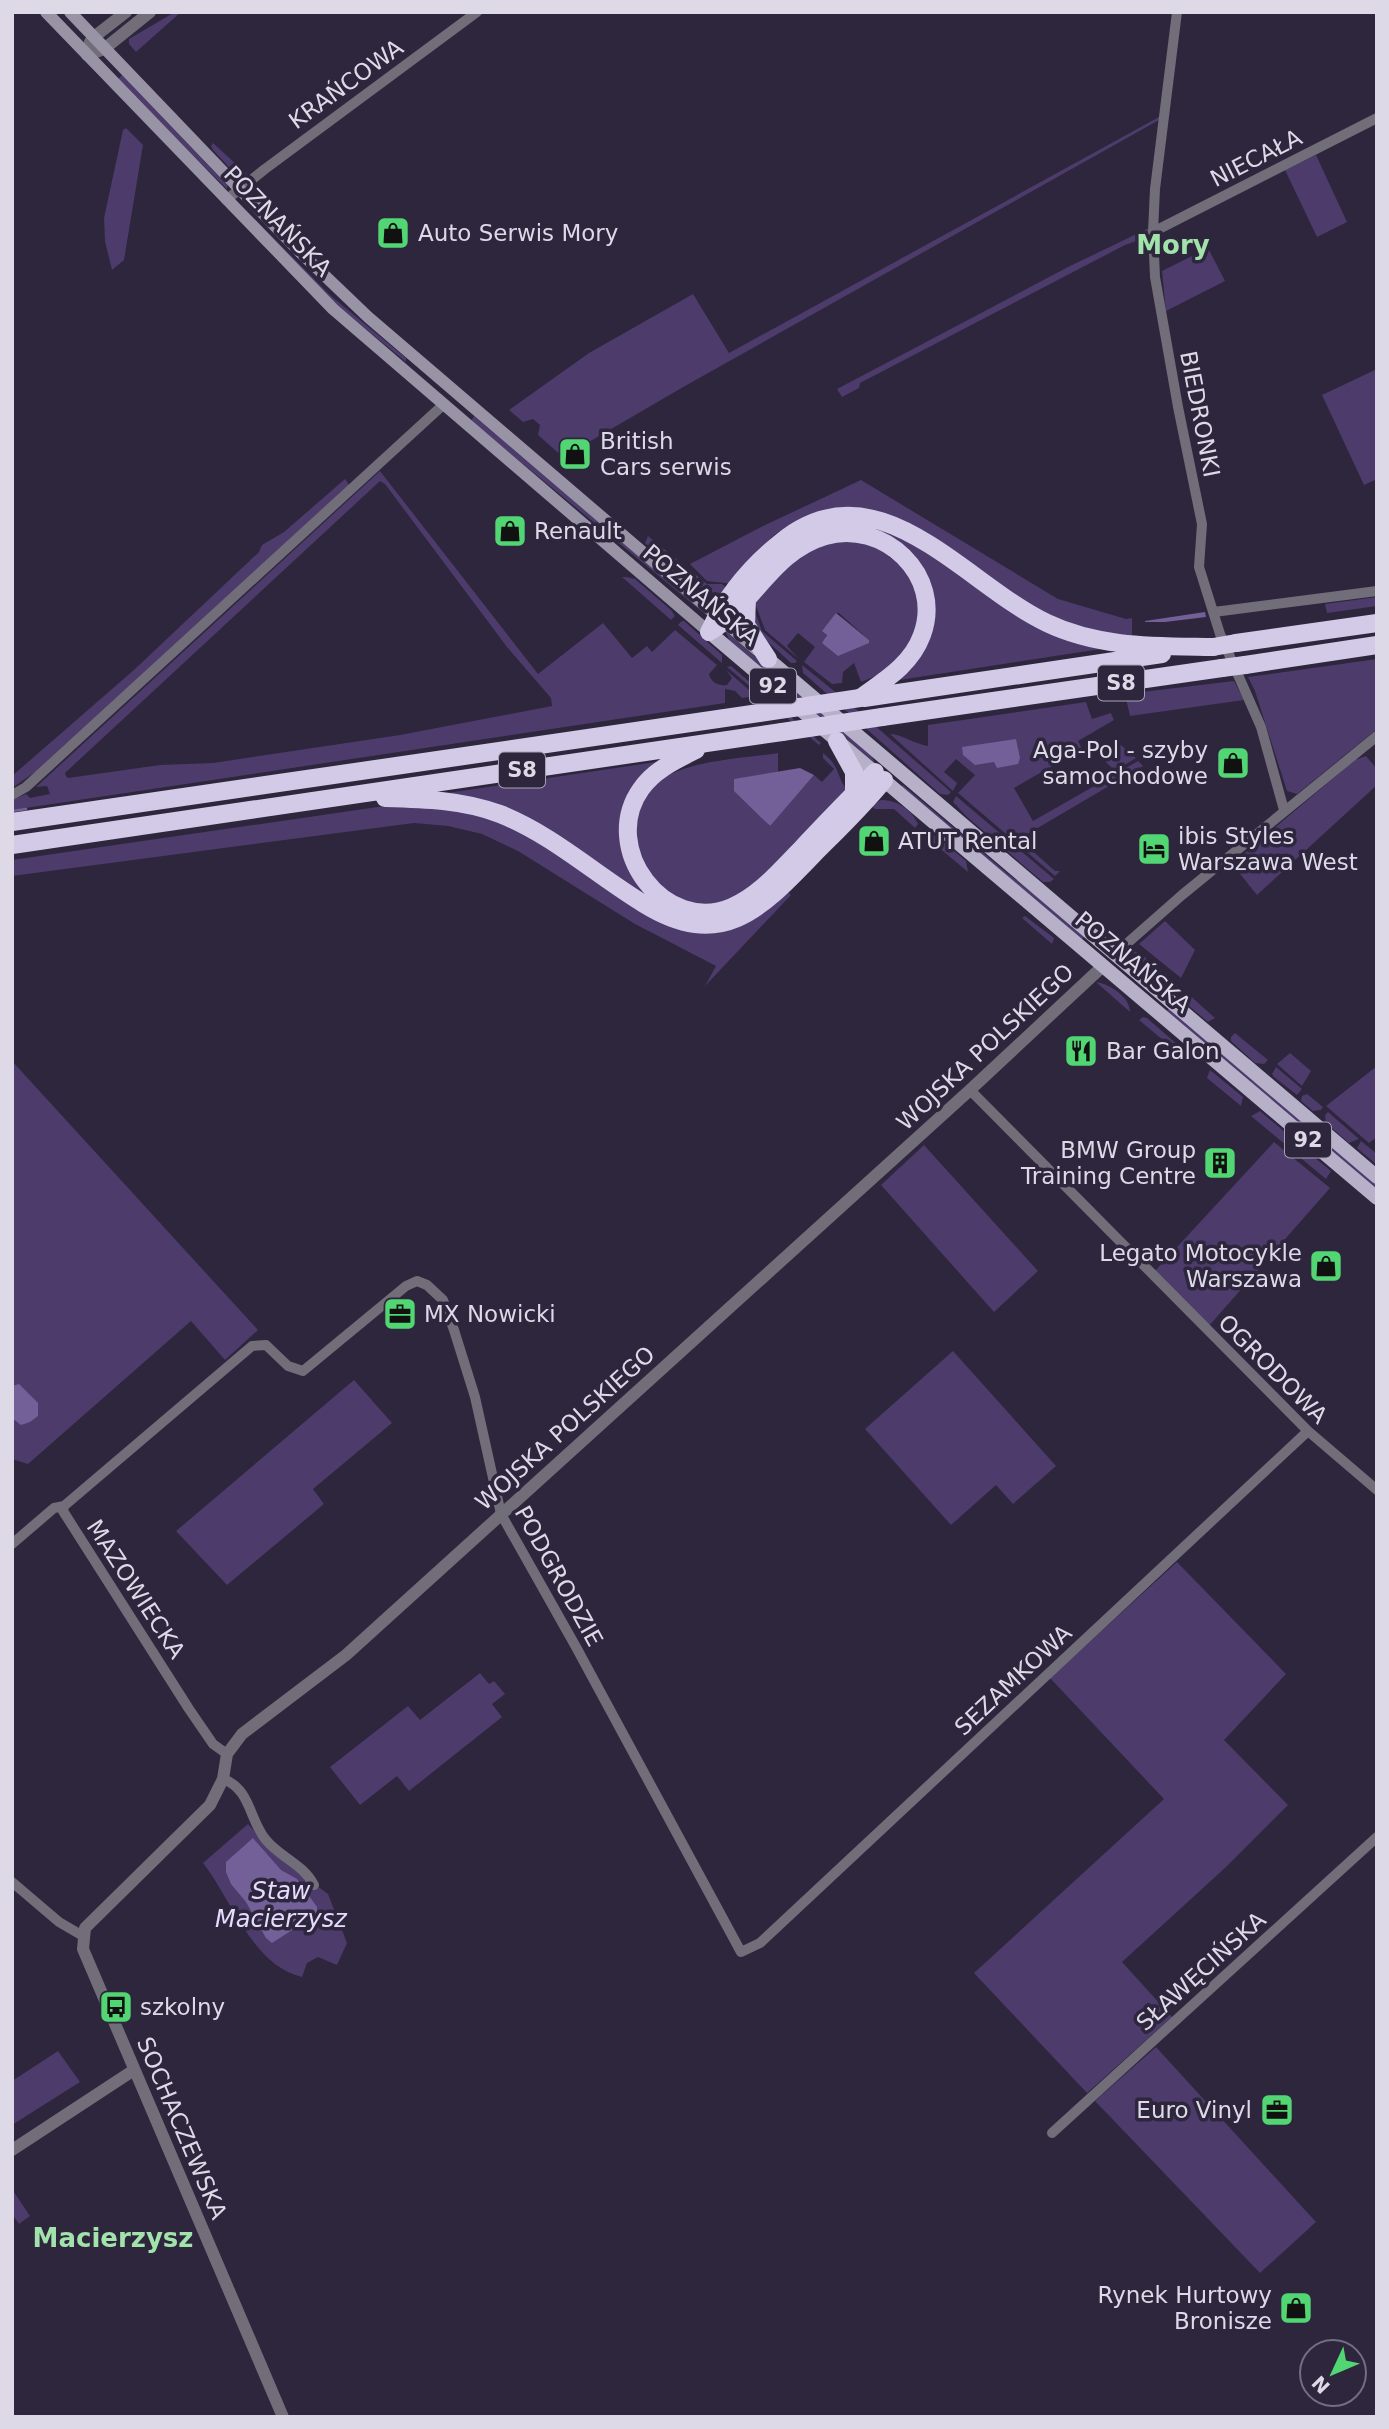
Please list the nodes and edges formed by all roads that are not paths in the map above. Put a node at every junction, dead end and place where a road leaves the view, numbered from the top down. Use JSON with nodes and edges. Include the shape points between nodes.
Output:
{"nodes":[{"id":1,"x":46,"y":12,"type":"edge"},
{"id":2,"x":70,"y":12,"type":"edge"},
{"id":3,"x":126,"y":12,"type":"edge"},
{"id":4,"x":150,"y":12,"type":"edge"},
{"id":5,"x":477,"y":12,"type":"edge"},
{"id":6,"x":1177,"y":12,"type":"edge"},
{"id":7,"x":94,"y":37,"type":"junction"},
{"id":8,"x":104,"y":49,"type":"junction"},
{"id":9,"x":87,"y":55,"type":"junction"},
{"id":10,"x":1377,"y":118,"type":"edge"},
{"id":11,"x":239,"y":188,"type":"junction"},
{"id":12,"x":226,"y":200,"type":"junction"},
{"id":13,"x":1153,"y":232,"type":"junction"},
{"id":14,"x":443,"y":405,"type":"junction"},
{"id":15,"x":1377,"y":591,"type":"edge"},
{"id":16,"x":747,"y":599,"type":"junction"},
{"id":17,"x":1214,"y":612,"type":"junction"},
{"id":18,"x":721,"y":619,"type":"junction"},
{"id":19,"x":1377,"y":623,"type":"edge"},
{"id":20,"x":709,"y":632,"type":"junction"},
{"id":21,"x":1377,"y":645,"type":"edge"},
{"id":22,"x":1213,"y":647,"type":"junction"},
{"id":23,"x":768,"y":659,"type":"junction"},
{"id":24,"x":860,"y":698,"type":"junction"},
{"id":25,"x":1377,"y":736,"type":"edge"},
{"id":26,"x":837,"y":741,"type":"junction"},
{"id":27,"x":709,"y":743,"type":"junction"},
{"id":28,"x":883,"y":771,"type":"junction"},
{"id":29,"x":854,"y":794,"type":"junction"},
{"id":30,"x":12,"y":795,"type":"edge"},
{"id":31,"x":336,"y":797,"type":"junction"},
{"id":32,"x":1284,"y":810,"type":"junction"},
{"id":33,"x":12,"y":822,"type":"edge"},
{"id":34,"x":12,"y":845,"type":"edge"},
{"id":35,"x":1115,"y":954,"type":"junction"},
{"id":36,"x":1102,"y":966,"type":"junction"},
{"id":37,"x":970,"y":1090,"type":"junction"},
{"id":38,"x":1377,"y":1177,"type":"edge"},
{"id":39,"x":1377,"y":1198,"type":"edge"},
{"id":40,"x":252,"y":1346,"type":"joint"},
{"id":41,"x":1308,"y":1431,"type":"junction"},
{"id":42,"x":1377,"y":1490,"type":"edge"},
{"id":43,"x":64,"y":1506,"type":"junction"},
{"id":44,"x":501,"y":1514,"type":"junction"},
{"id":45,"x":12,"y":1544,"type":"edge"},
{"id":46,"x":227,"y":1754,"type":"junction"},
{"id":47,"x":223,"y":1779,"type":"junction"},
{"id":48,"x":1377,"y":1837,"type":"edge"},
{"id":49,"x":12,"y":1881,"type":"edge"},
{"id":50,"x":314,"y":1885,"type":"dead end"},
{"id":51,"x":83,"y":1936,"type":"junction"},
{"id":52,"x":741,"y":1952,"type":"joint"},
{"id":53,"x":134,"y":2070,"type":"junction"},
{"id":54,"x":1052,"y":2133,"type":"dead end"},
{"id":55,"x":12,"y":2150,"type":"edge"},
{"id":56,"x":283,"y":2417,"type":"edge"}],
"edges":[{"from":1,"to":9,"type":"main road","name":"POZNAŃSKA"},
{"from":2,"to":7,"type":"main road","name":"POZNAŃSKA"},
{"from":3,"to":7,"type":"street"},
{"from":4,"to":8,"type":"street"},
{"from":5,"to":11,"type":"street","name":"KRAŃCOWA"},
{"from":6,"to":13,"type":"street","name":"BIEDRONKI"},
{"from":7,"to":8,"type":"main road","name":"POZNAŃSKA"},
{"from":7,"to":9,"type":"street"},
{"from":8,"to":9,"type":"street"},
{"from":8,"to":11,"type":"main road","name":"POZNAŃSKA"},
{"from":9,"to":12,"type":"main road","name":"POZNAŃSKA"},
{"from":10,"to":13,"type":"street","name":"NIECAŁA"},
{"from":11,"to":12,"type":"street","name":"KRAŃCOWA"},
{"from":11,"to":18,"type":"main road","name":"POZNAŃSKA","via":[[398,345]]},
{"from":12,"to":14,"type":"main road","name":"POZNAŃSKA","via":[[333,309]]},
{"from":13,"to":17,"type":"street","name":"BIEDRONKI","via":[[1159,305],[1202,524],[1199,567]]},
{"from":14,"to":20,"type":"main road","name":"POZNAŃSKA"},
{"from":14,"to":30,"type":"street","via":[[129,696]]},
{"from":15,"to":17,"type":"street"},
{"from":16,"to":18,"type":"highway"},
{"from":16,"to":23,"type":"highway","via":[[746,625]]},
{"from":16,"to":24,"type":"highway","via":[[783,559],[823,536],[863,534],[897,550],[921,583],[926,621],[909,658]]},
{"from":17,"to":32,"type":"street","name":"BIEDRONKI","via":[[1261,727]]},
{"from":18,"to":20,"type":"highway"},
{"from":18,"to":22,"type":"highway","via":[[724,602],[786,538],[811,524],[850,515],[899,527],[1022,610],[1070,632],[1136,645]]},
{"from":18,"to":23,"type":"main road","name":"POZNAŃSKA"},
{"from":19,"to":22,"type":"highway","number":"S8","bridge":true},
{"from":20,"to":26,"type":"main road","name":"POZNAŃSKA","number":"92"},
{"from":21,"to":27,"type":"highway","number":"S8","bridge":true},
{"from":22,"to":24,"type":"highway","number":"S8"},
{"from":23,"to":28,"type":"main road","name":"POZNAŃSKA","number":"92"},
{"from":24,"to":33,"type":"highway","number":"S8","bridge":true},
{"from":25,"to":32,"type":"street"},
{"from":26,"to":28,"type":"main road","name":"POZNAŃSKA","number":"92"},
{"from":26,"to":29,"type":"highway","via":[[854,772]]},
{"from":27,"to":29,"type":"highway","via":[[654,775],[640,789],[628,823],[631,856],[643,879],[682,909],[711,912],[750,897]]},
{"from":27,"to":31,"type":"highway","number":"S8"},
{"from":28,"to":29,"type":"highway"},
{"from":28,"to":31,"type":"highway","via":[[865,803],[778,890],[743,916],[714,925],[667,917],[543,836],[500,814],[440,800]]},
{"from":28,"to":35,"type":"main road","name":"POZNAŃSKA","number":"92"},
{"from":28,"to":36,"type":"main road","name":"POZNAŃSKA","number":"92"},
{"from":31,"to":34,"type":"highway","number":"S8"},
{"from":32,"to":35,"type":"street"},
{"from":35,"to":38,"type":"main road","name":"POZNAŃSKA","number":"92"},
{"from":36,"to":37,"type":"street","name":"WOJSKA POLSKIEGO"},
{"from":36,"to":39,"type":"main road","name":"POZNAŃSKA","number":"92"},
{"from":37,"to":41,"type":"street","name":"OGRODOWA"},
{"from":37,"to":44,"type":"street","name":"WOJSKA POLSKIEGO"},
{"from":40,"to":43,"type":"street","name":"MAZOWIECKA"},
{"from":40,"to":44,"type":"street","name":"PODGRODZIE","via":[[266,1345],[288,1366],[303,1371],[406,1286],[417,1281],[427,1284],[443,1300],[454,1330],[475,1397]]},
{"from":41,"to":42,"type":"street","name":"OGRODOWA"},
{"from":41,"to":52,"type":"street","name":"SEZAMKOWA","via":[[760,1943]]},
{"from":43,"to":45,"type":"street","via":[[54,1508]]},
{"from":43,"to":46,"type":"street","name":"MAZOWIECKA","via":[[189,1709],[213,1744]]},
{"from":44,"to":46,"type":"street","name":"WOJSKA POLSKIEGO","via":[[346,1654],[242,1734]]},
{"from":44,"to":52,"type":"street","name":"PODGRODZIE"},
{"from":46,"to":47,"type":"street"},
{"from":47,"to":50,"type":"street","via":[[235,1783],[244,1795],[264,1838],[299,1866]]},
{"from":47,"to":51,"type":"street","via":[[210,1805],[100,1911]]},
{"from":48,"to":54,"type":"street","name":"SŁAWĘCIŃSKA"},
{"from":49,"to":51,"type":"street","via":[[59,1922]]},
{"from":51,"to":53,"type":"street","name":"SOCHACZEWSKA","via":[[83,1949]]},
{"from":53,"to":55,"type":"street"},
{"from":53,"to":56,"type":"street","name":"SOCHACZEWSKA"}]}
